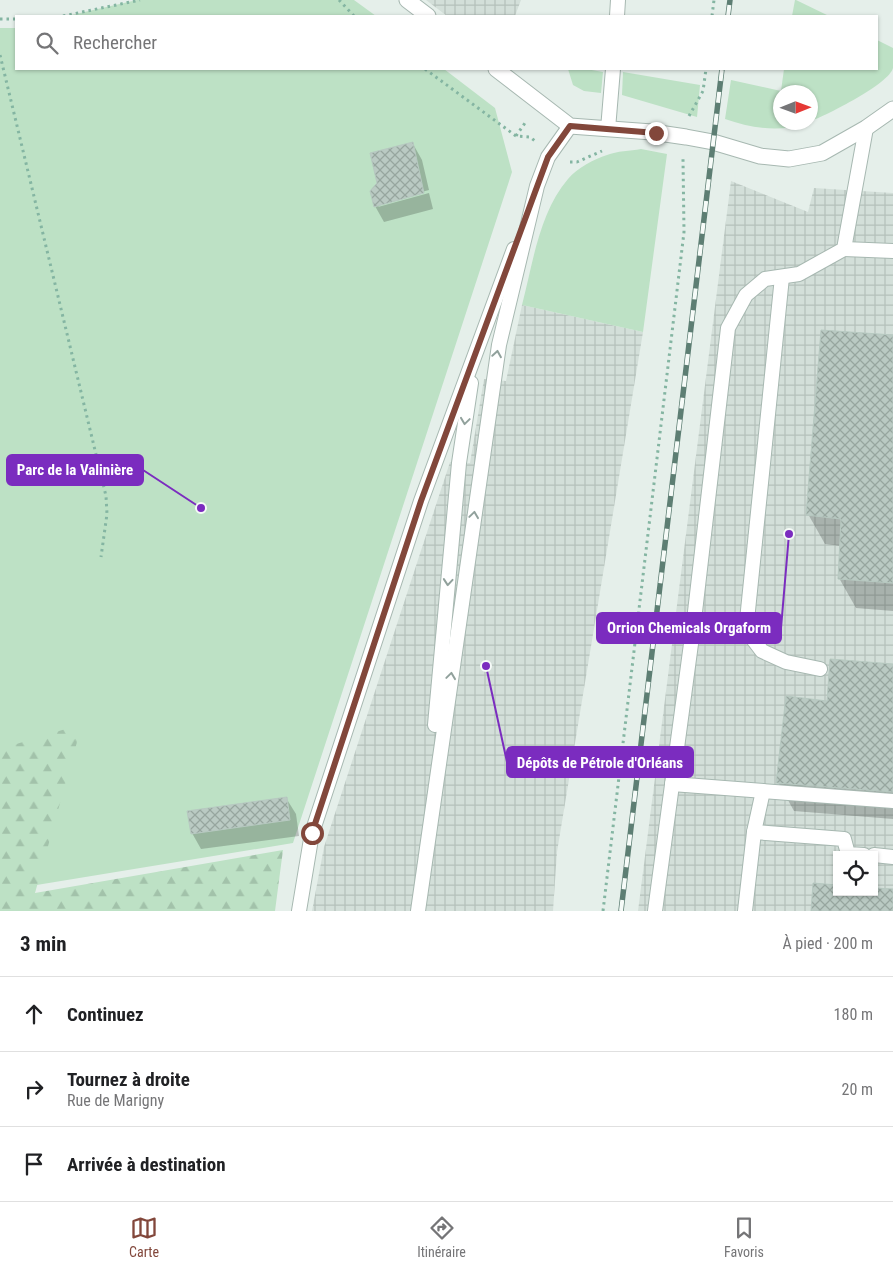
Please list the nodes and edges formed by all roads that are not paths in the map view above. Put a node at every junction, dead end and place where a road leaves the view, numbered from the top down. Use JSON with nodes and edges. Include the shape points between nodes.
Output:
{"nodes":[{"id":1,"x":407,"y":0,"type":"edge"},
{"id":2,"x":618,"y":0,"type":"edge"},
{"id":3,"x":427,"y":15,"type":"edge"},
{"id":4,"x":617,"y":15,"type":"edge"},
{"id":5,"x":497,"y":70,"type":"edge"},
{"id":6,"x":613,"y":70,"type":"edge"},
{"id":7,"x":893,"y":109,"type":"edge"},
{"id":8,"x":570,"y":126,"type":"junction"},
{"id":9,"x":866,"y":128,"type":"junction"},
{"id":10,"x":608,"y":129,"type":"junction"},
{"id":11,"x":537,"y":186,"type":"junction"},
{"id":12,"x":844,"y":249,"type":"junction"},
{"id":13,"x":893,"y":251,"type":"edge"},
{"id":14,"x":782,"y":277,"type":"junction"},
{"id":15,"x":475,"y":355,"type":"junction"},
{"id":16,"x":693,"y":628,"type":"junction"},
{"id":17,"x":746,"y":630,"type":"junction"},
{"id":18,"x":820,"y":669,"type":"dead end"},
{"id":19,"x":672,"y":784,"type":"junction"},
{"id":20,"x":763,"y":791,"type":"junction"},
{"id":21,"x":893,"y":802,"type":"edge"},
{"id":22,"x":754,"y":832,"type":"junction"},
{"id":23,"x":847,"y":851,"type":"edge"},
{"id":24,"x":878,"y":856,"type":"edge"},
{"id":25,"x":893,"y":857,"type":"edge"},
{"id":26,"x":419,"y":904,"type":"edge"},
{"id":27,"x":299,"y":911,"type":"edge"},
{"id":28,"x":655,"y":911,"type":"edge"},
{"id":29,"x":745,"y":911,"type":"edge"}],
"edges":[{"from":1,"to":3,"type":"street"},
{"from":2,"to":4,"type":"lane"},
{"from":5,"to":8,"type":"street"},
{"from":6,"to":10,"type":"lane"},
{"from":7,"to":9,"type":"street"},
{"from":8,"to":10,"type":"street"},
{"from":8,"to":11,"type":"lane","via":[[548,157]]},
{"from":9,"to":10,"type":"street","via":[[822,153],[789,158],[760,156],[713,142],[652,132]]},
{"from":9,"to":12,"type":"lane"},
{"from":11,"to":15,"type":"lane"},
{"from":26,"to":11,"type":"lane","one_way":true,"via":[[498,345]]},
{"from":12,"to":13,"type":"lane"},
{"from":12,"to":14,"type":"lane","via":[[799,274]]},
{"from":14,"to":16,"type":"lane","via":[[765,279],[746,295],[728,328]]},
{"from":14,"to":17,"type":"lane"},
{"from":15,"to":26,"type":"lane","one_way":true,"via":[[459,463]]},
{"from":15,"to":27,"type":"lane","via":[[421,501],[312,833]]},
{"from":16,"to":17,"type":"lane"},
{"from":16,"to":19,"type":"lane"},
{"from":17,"to":18,"type":"lane","via":[[762,651],[786,662]]},
{"from":19,"to":20,"type":"lane"},
{"from":19,"to":28,"type":"lane"},
{"from":20,"to":21,"type":"lane"},
{"from":20,"to":22,"type":"lane"},
{"from":22,"to":23,"type":"lane","via":[[844,839]]},
{"from":22,"to":29,"type":"lane"},
{"from":24,"to":25,"type":"lane"}]}
